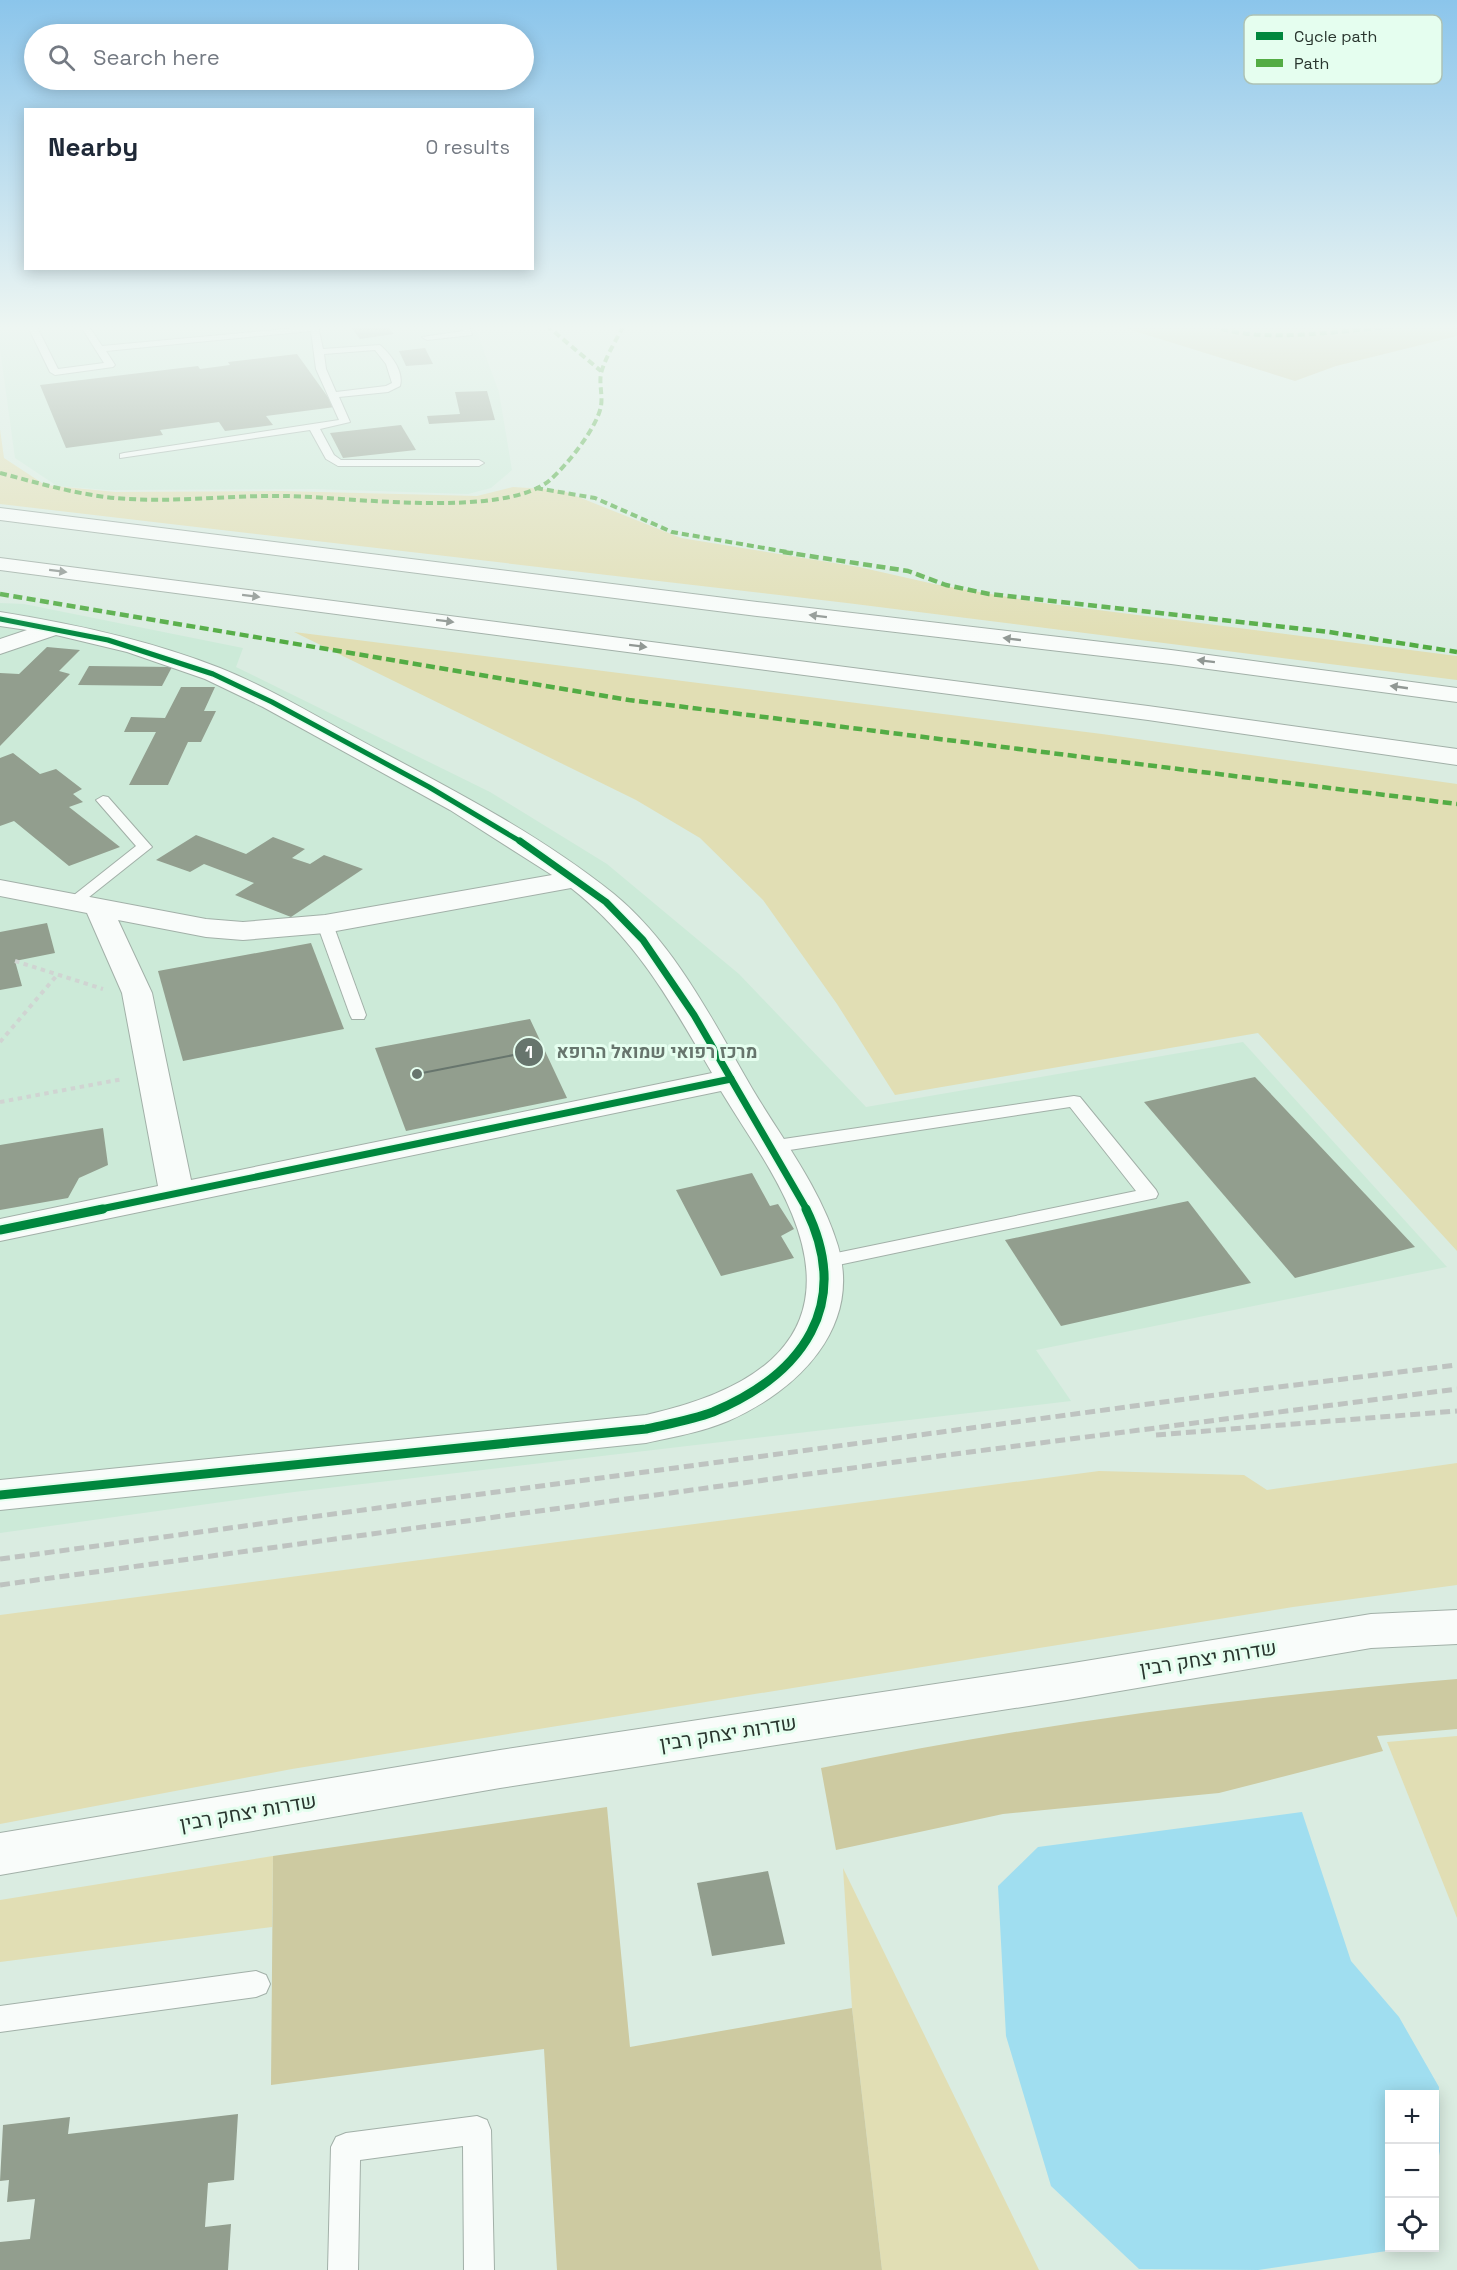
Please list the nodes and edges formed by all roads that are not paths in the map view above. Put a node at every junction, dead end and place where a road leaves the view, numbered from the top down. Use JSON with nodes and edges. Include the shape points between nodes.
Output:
{"nodes":[{"id":1,"x":294,"y":431,"type":"edge"},
{"id":2,"x":316,"y":431,"type":"edge"},
{"id":3,"x":124,"y":456,"type":"dead end"},
{"id":4,"x":479,"y":463,"type":"dead end"},
{"id":5,"x":0,"y":514,"type":"edge"},
{"id":6,"x":0,"y":564,"type":"edge"},
{"id":7,"x":0,"y":619,"type":"edge"},
{"id":8,"x":56,"y":628,"type":"junction"},
{"id":9,"x":0,"y":647,"type":"edge"},
{"id":10,"x":1457,"y":695,"type":"edge"},
{"id":11,"x":1457,"y":757,"type":"edge"},
{"id":12,"x":103,"y":800,"type":"dead end"},
{"id":13,"x":0,"y":868,"type":"edge"},
{"id":14,"x":575,"y":879,"type":"junction"},
{"id":15,"x":0,"y":880,"type":"edge"},
{"id":16,"x":0,"y":888,"type":"edge"},
{"id":17,"x":86,"y":904,"type":"junction"},
{"id":18,"x":325,"y":924,"type":"junction"},
{"id":19,"x":358,"y":1015,"type":"dead end"},
{"id":20,"x":731,"y":1080,"type":"junction"},
{"id":21,"x":770,"y":1147,"type":"junction"},
{"id":22,"x":177,"y":1194,"type":"junction"},
{"id":23,"x":0,"y":1230,"type":"edge"},
{"id":24,"x":824,"y":1262,"type":"junction"},
{"id":25,"x":0,"y":1495,"type":"edge"},
{"id":26,"x":1457,"y":1627,"type":"edge"},
{"id":27,"x":0,"y":1854,"type":"edge"},
{"id":28,"x":256,"y":1984,"type":"dead end"},
{"id":29,"x":0,"y":2019,"type":"edge"},
{"id":30,"x":343,"y":2270,"type":"edge"},
{"id":31,"x":479,"y":2270,"type":"edge"}],
"edges":[{"from":1,"to":3,"type":"lane"},
{"from":2,"to":4,"type":"lane","via":[[330,457],[338,463]]},
{"from":10,"to":5,"type":"main road","one_way":true},
{"from":6,"to":11,"type":"main road","one_way":true,"via":[[1136,711]]},
{"from":7,"to":8,"type":"main road"},
{"from":8,"to":9,"type":"main road"},
{"from":8,"to":14,"type":"main road","via":[[169,658],[216,675],[513,834]]},
{"from":12,"to":17,"type":"lane","via":[[146,847]]},
{"from":13,"to":15,"type":"main road"},
{"from":14,"to":18,"type":"main road"},
{"from":14,"to":20,"type":"main road","via":[[609,904],[656,957]]},
{"from":16,"to":17,"type":"main road"},
{"from":17,"to":18,"type":"main road","via":[[243,932]]},
{"from":17,"to":22,"type":"main road","via":[[138,1001]]},
{"from":18,"to":19,"type":"lane"},
{"from":20,"to":21,"type":"main road"},
{"from":20,"to":22,"type":"main road"},
{"from":21,"to":24,"type":"main road","via":[[810,1215]]},
{"from":21,"to":24,"type":"lane","via":[[1074,1101],[1149,1194]]},
{"from":22,"to":23,"type":"main road"},
{"from":24,"to":25,"type":"main road","via":[[825,1305],[814,1335],[791,1363],[757,1389],[712,1412],[646,1430]]},
{"from":26,"to":27,"type":"main road","name":"שדרות יצחק רבין","via":[[1359,1633],[512,1767]]},
{"from":28,"to":29,"type":"lane"},
{"from":30,"to":31,"type":"lane","via":[[346,2147],[477,2130]]}]}
